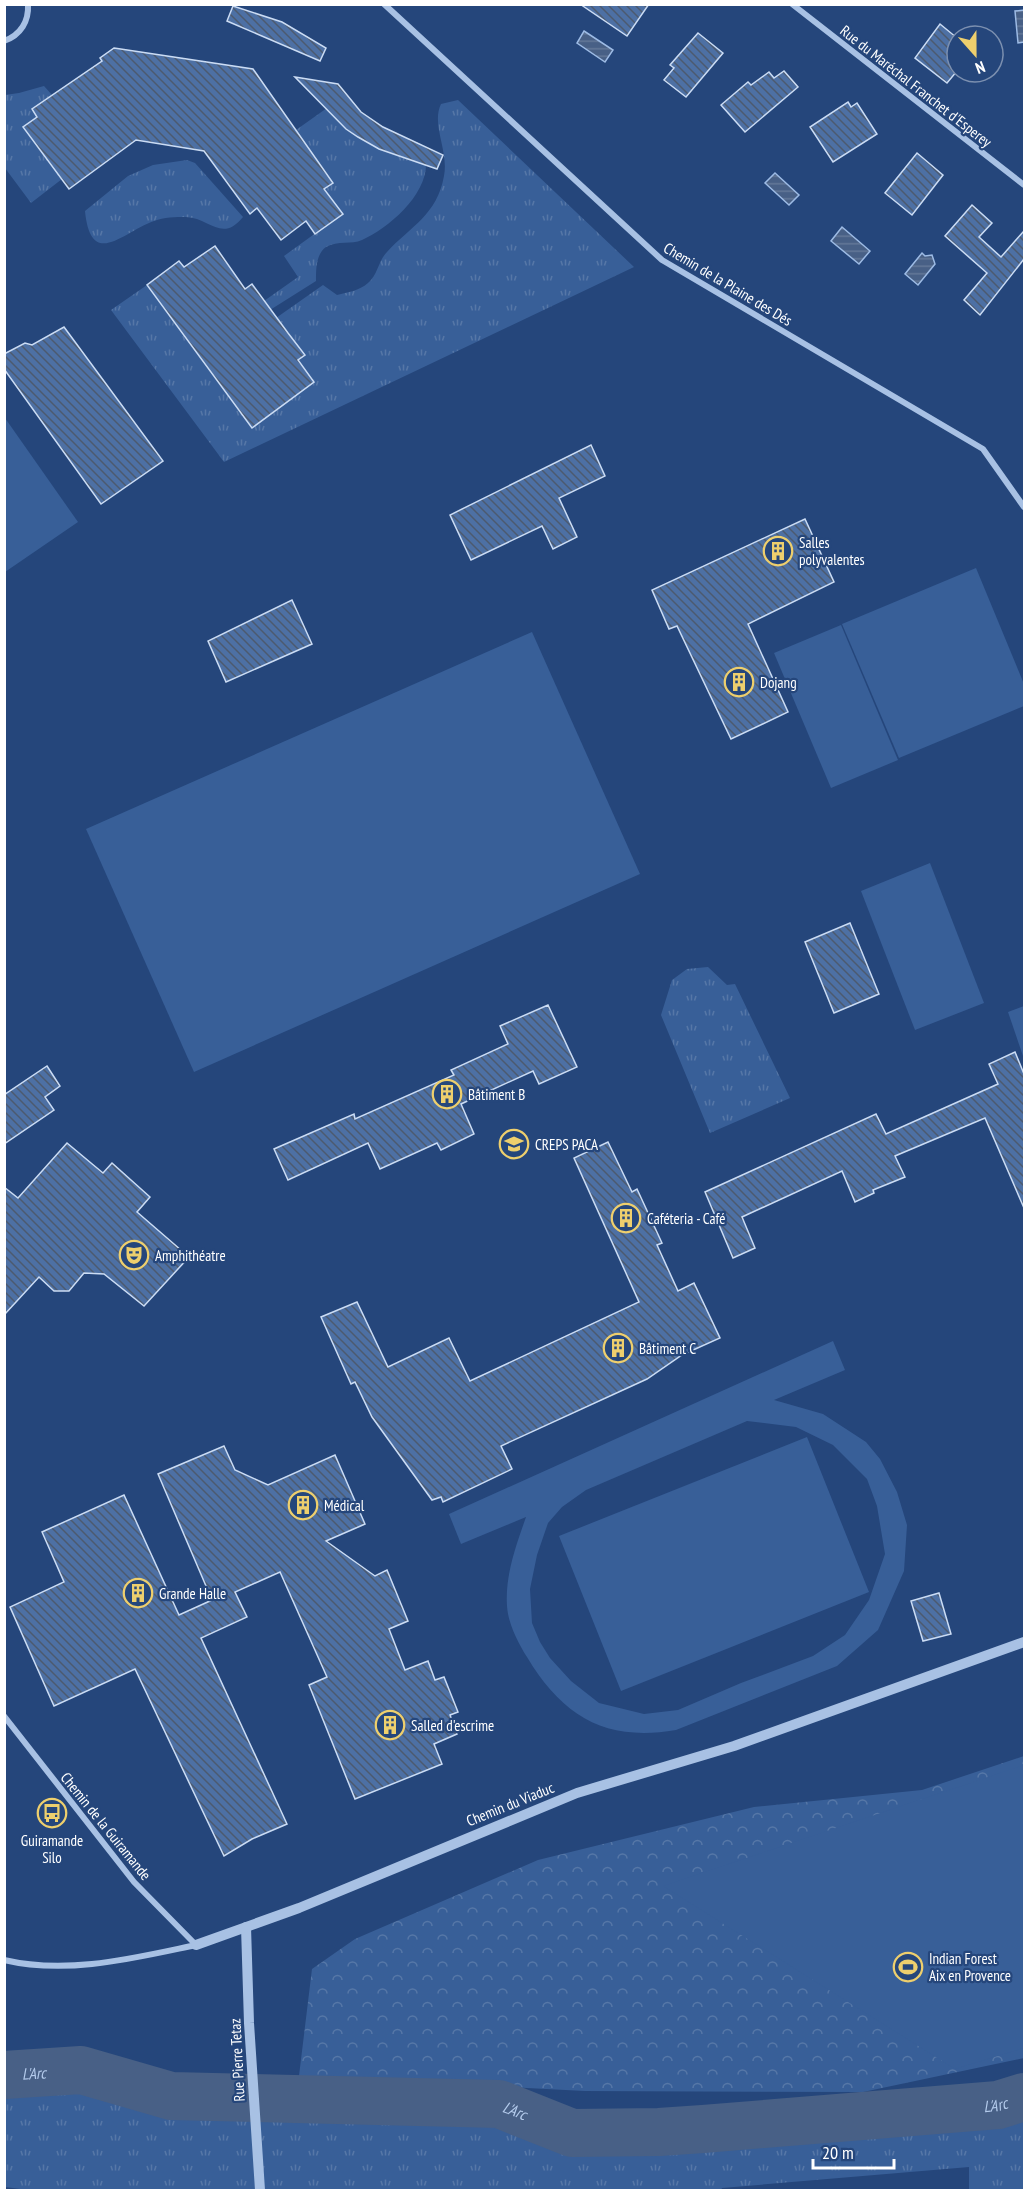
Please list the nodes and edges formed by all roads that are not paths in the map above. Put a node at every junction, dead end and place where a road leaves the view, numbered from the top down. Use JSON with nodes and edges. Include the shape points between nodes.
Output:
{"nodes":[{"id":1,"x":28,"y":4,"type":"edge"},
{"id":2,"x":384,"y":4,"type":"edge"},
{"id":3,"x":792,"y":4,"type":"edge"},
{"id":4,"x":4,"y":41,"type":"edge"},
{"id":5,"x":1024,"y":185,"type":"edge"},
{"id":6,"x":1024,"y":507,"type":"edge"},
{"id":7,"x":1024,"y":1642,"type":"edge"},
{"id":8,"x":4,"y":1716,"type":"edge"},
{"id":9,"x":246,"y":1927,"type":"junction"},
{"id":10,"x":196,"y":1946,"type":"junction"},
{"id":11,"x":4,"y":1960,"type":"edge"},
{"id":12,"x":260,"y":2190,"type":"edge"}],
"edges":[{"from":1,"to":4,"type":"street","via":[[25,24],[19,33]]},
{"from":2,"to":6,"type":"street","name":"Chemin de la Plaine des Dés","via":[[662,260],[983,449]]},
{"from":3,"to":5,"type":"street","name":"Rue du Maréchal Franchet d'Esperey"},
{"from":7,"to":9,"type":"street","name":"Chemin du Viaduc","via":[[734,1746],[577,1793]]},
{"from":8,"to":10,"type":"street","name":"Chemin de la Guiramande","via":[[134,1882]]},
{"from":9,"to":10,"type":"street","name":"Chemin du Viaduc"},
{"from":9,"to":12,"type":"street","name":"Rue Pierre Tetaz"},
{"from":10,"to":11,"type":"street","name":"Chemin du Viaduc","via":[[87,1966]]}]}
